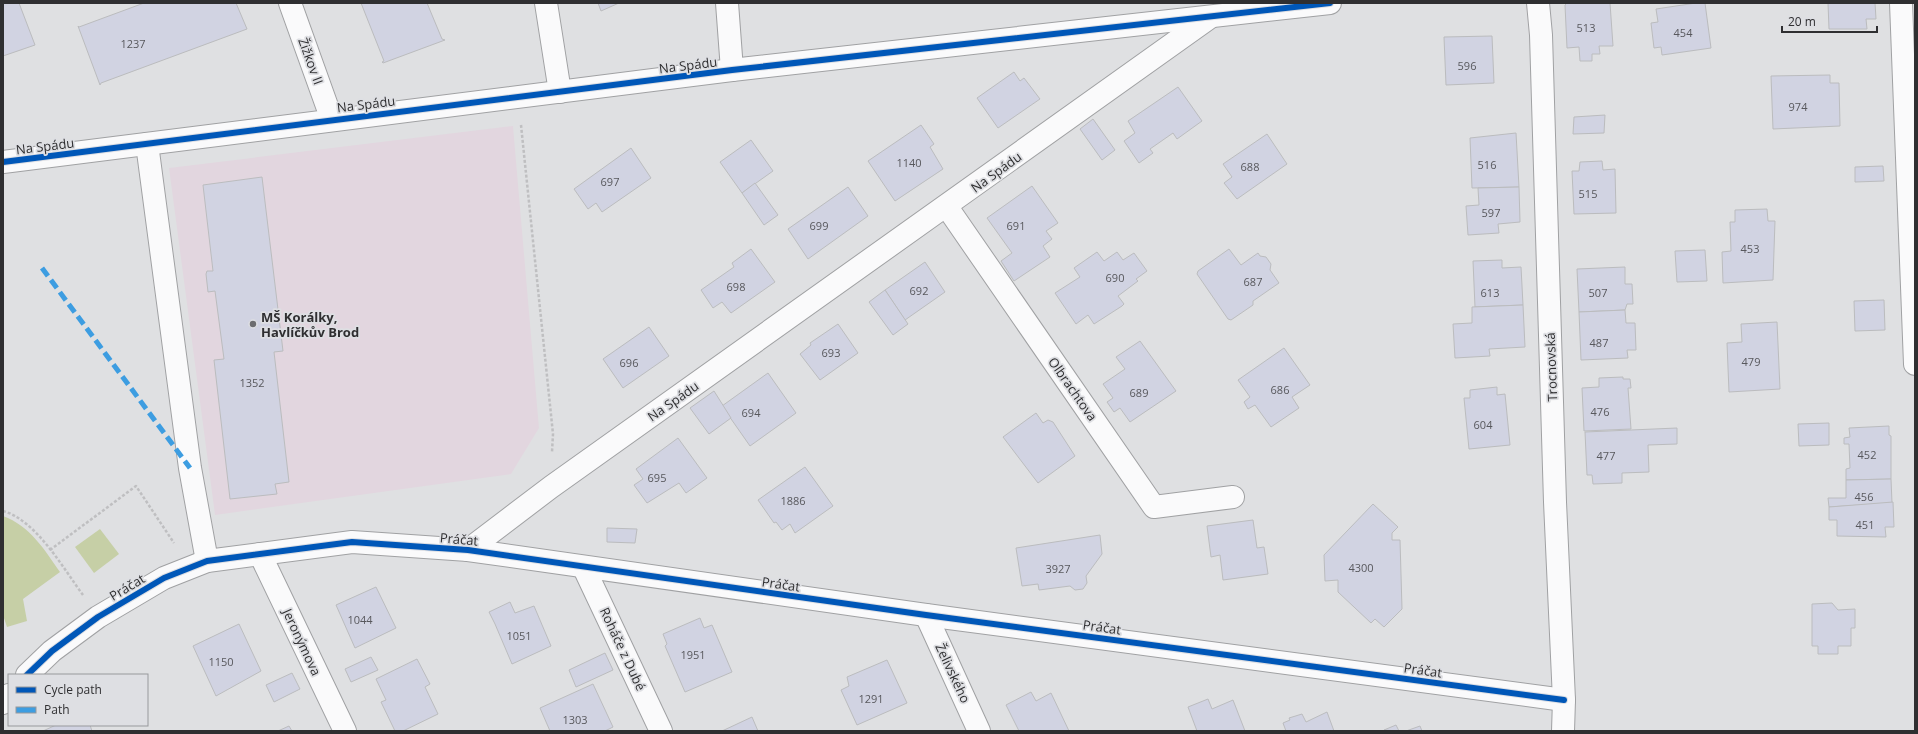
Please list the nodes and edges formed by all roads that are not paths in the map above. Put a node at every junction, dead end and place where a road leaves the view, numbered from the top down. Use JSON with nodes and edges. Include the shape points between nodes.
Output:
{"nodes":[{"id":1,"x":290,"y":3,"type":"edge"},
{"id":2,"x":546,"y":3,"type":"edge"},
{"id":3,"x":727,"y":3,"type":"edge"},
{"id":4,"x":1330,"y":3,"type":"edge"},
{"id":5,"x":1538,"y":3,"type":"edge"},
{"id":6,"x":1901,"y":3,"type":"edge"},
{"id":7,"x":1210,"y":18,"type":"junction"},
{"id":8,"x":732,"y":70,"type":"junction"},
{"id":9,"x":560,"y":92,"type":"junction"},
{"id":10,"x":332,"y":120,"type":"junction"},
{"id":11,"x":147,"y":144,"type":"junction"},
{"id":12,"x":3,"y":162,"type":"edge"},
{"id":13,"x":947,"y":207,"type":"junction"},
{"id":14,"x":1915,"y":364,"type":"edge"},
{"id":15,"x":1233,"y":497,"type":"dead end"},
{"id":16,"x":468,"y":550,"type":"junction"},
{"id":17,"x":260,"y":554,"type":"junction"},
{"id":18,"x":199,"y":564,"type":"junction"},
{"id":19,"x":584,"y":568,"type":"junction"},
{"id":20,"x":926,"y":615,"type":"junction"},
{"id":21,"x":28,"y":674,"type":"edge"},
{"id":22,"x":1564,"y":700,"type":"junction"},
{"id":23,"x":345,"y":731,"type":"edge"},
{"id":24,"x":661,"y":731,"type":"edge"},
{"id":25,"x":979,"y":731,"type":"edge"},
{"id":26,"x":1563,"y":731,"type":"edge"}],
"edges":[{"from":1,"to":10,"type":"street","name":"Žižkov II"},
{"from":2,"to":9,"type":"street"},
{"from":3,"to":8,"type":"street"},
{"from":4,"to":7,"type":"street","name":"Na Spádu"},
{"from":5,"to":22,"type":"street","name":"Trocnovská"},
{"from":6,"to":14,"type":"street"},
{"from":7,"to":8,"type":"street","name":"Na Spádu"},
{"from":7,"to":13,"type":"street","name":"Na Spádu"},
{"from":8,"to":9,"type":"street","name":"Na Spádu"},
{"from":9,"to":10,"type":"street","name":"Na Spádu"},
{"from":10,"to":11,"type":"street","name":"Na Spádu"},
{"from":11,"to":12,"type":"street","name":"Na Spádu"},
{"from":11,"to":18,"type":"street","via":[[190,468]]},
{"from":13,"to":15,"type":"street","name":"Olbrachtova","via":[[1154,507]]},
{"from":13,"to":16,"type":"street","name":"Na Spádu","via":[[551,487]]},
{"from":16,"to":17,"type":"street","name":"Práčat","via":[[352,542]]},
{"from":16,"to":19,"type":"street","name":"Práčat"},
{"from":17,"to":18,"type":"street","name":"Práčat"},
{"from":17,"to":23,"type":"street","name":"Jeronýmova"},
{"from":18,"to":21,"type":"street","name":"Práčat","via":[[164,578],[98,617],[52,650]]},
{"from":19,"to":20,"type":"street","name":"Práčat"},
{"from":19,"to":24,"type":"street","name":"Roháče z Dubé"},
{"from":20,"to":22,"type":"street","name":"Práčat"},
{"from":20,"to":25,"type":"street","name":"Želivského"},
{"from":22,"to":26,"type":"street","name":"Trocnovská"}]}
